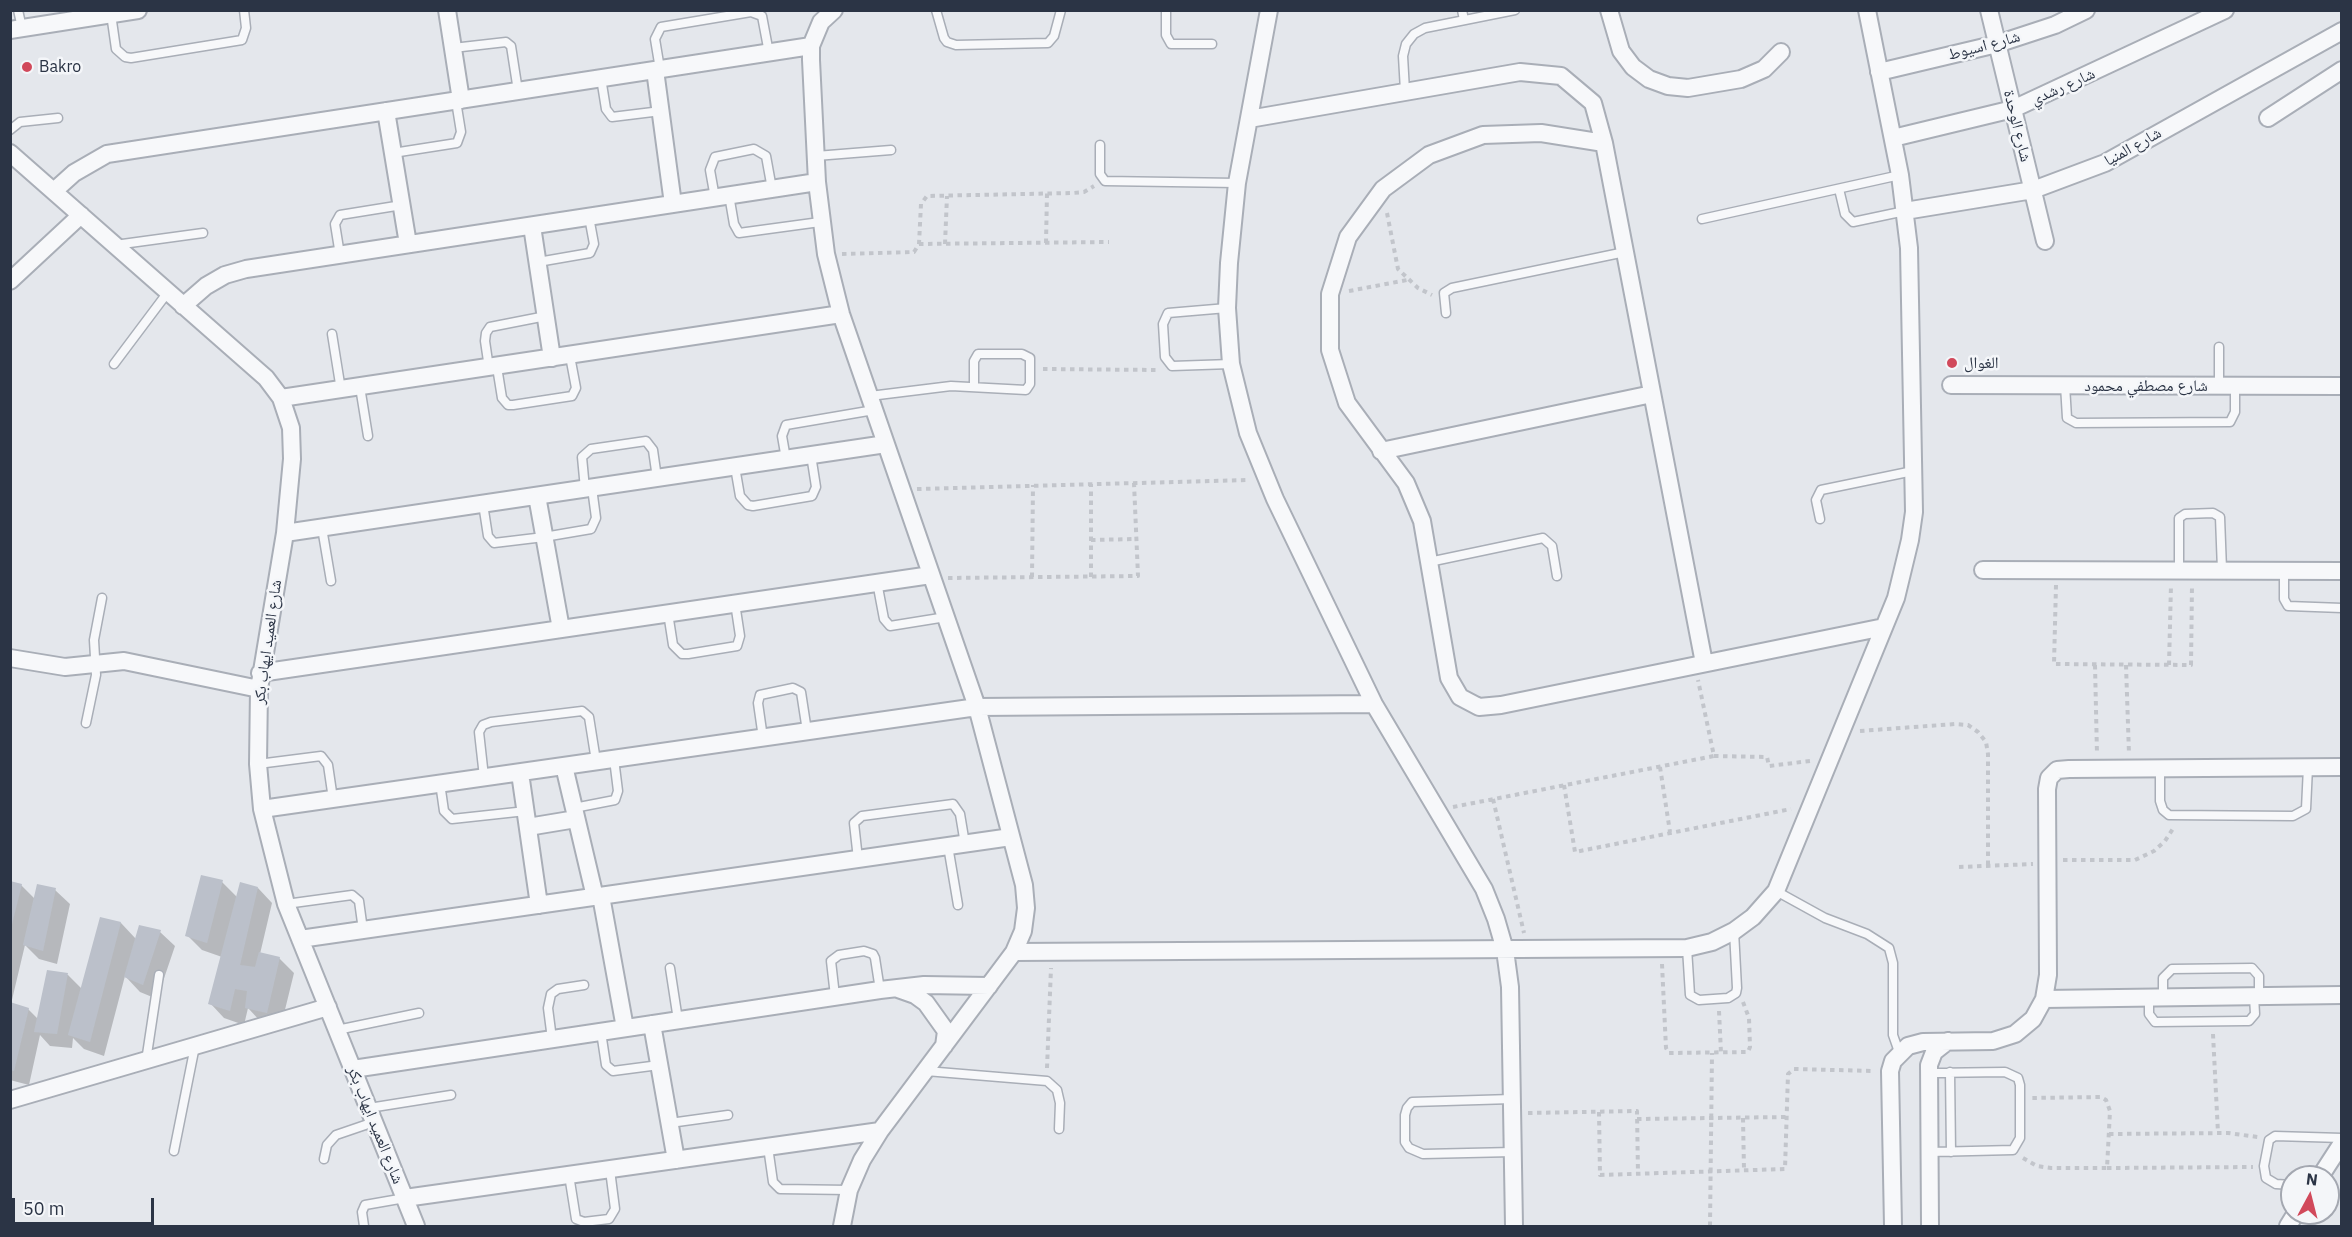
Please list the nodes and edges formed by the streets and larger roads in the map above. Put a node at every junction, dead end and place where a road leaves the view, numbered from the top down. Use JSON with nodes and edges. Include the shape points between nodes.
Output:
{"nodes":[{"id":1,"x":138,"y":10,"type":"edge"},
{"id":2,"x":447,"y":10,"type":"edge"},
{"id":3,"x":834,"y":10,"type":"edge"},
{"id":4,"x":1269,"y":10,"type":"edge"},
{"id":5,"x":1609,"y":10,"type":"edge"},
{"id":6,"x":1867,"y":10,"type":"edge"},
{"id":7,"x":1989,"y":10,"type":"edge"},
{"id":8,"x":2086,"y":10,"type":"edge"},
{"id":9,"x":2225,"y":10,"type":"edge"},
{"id":10,"x":16,"y":29,"type":"edge"},
{"id":11,"x":2342,"y":31,"type":"edge"},
{"id":12,"x":1997,"y":44,"type":"junction"},
{"id":13,"x":811,"y":46,"type":"junction"},
{"id":14,"x":1781,"y":52,"type":"dead end"},
{"id":15,"x":658,"y":70,"type":"junction"},
{"id":16,"x":2342,"y":70,"type":"edge"},
{"id":17,"x":1880,"y":72,"type":"junction"},
{"id":18,"x":459,"y":100,"type":"junction"},
{"id":19,"x":2013,"y":109,"type":"junction"},
{"id":20,"x":386,"y":111,"type":"junction"},
{"id":21,"x":2268,"y":118,"type":"dead end"},
{"id":22,"x":1249,"y":119,"type":"junction"},
{"id":23,"x":1893,"y":138,"type":"junction"},
{"id":24,"x":1604,"y":143,"type":"junction"},
{"id":25,"x":10,"y":153,"type":"edge"},
{"id":26,"x":817,"y":182,"type":"junction"},
{"id":27,"x":2033,"y":190,"type":"junction"},
{"id":28,"x":54,"y":191,"type":"junction"},
{"id":29,"x":673,"y":204,"type":"junction"},
{"id":30,"x":1905,"y":211,"type":"junction"},
{"id":31,"x":81,"y":215,"type":"junction"},
{"id":32,"x":532,"y":226,"type":"junction"},
{"id":33,"x":2045,"y":241,"type":"dead end"},
{"id":34,"x":408,"y":244,"type":"junction"},
{"id":35,"x":10,"y":281,"type":"edge"},
{"id":36,"x":183,"y":306,"type":"junction"},
{"id":37,"x":841,"y":314,"type":"junction"},
{"id":38,"x":552,"y":358,"type":"junction"},
{"id":39,"x":1950,"y":385,"type":"dead end"},
{"id":40,"x":2342,"y":386,"type":"edge"},
{"id":41,"x":1652,"y":394,"type":"junction"},
{"id":42,"x":281,"y":398,"type":"junction"},
{"id":43,"x":886,"y":444,"type":"junction"},
{"id":44,"x":1381,"y":451,"type":"junction"},
{"id":45,"x":537,"y":496,"type":"junction"},
{"id":46,"x":285,"y":533,"type":"junction"},
{"id":47,"x":1983,"y":570,"type":"dead end"},
{"id":48,"x":2342,"y":571,"type":"edge"},
{"id":49,"x":932,"y":576,"type":"junction"},
{"id":50,"x":1884,"y":627,"type":"junction"},
{"id":51,"x":561,"y":629,"type":"junction"},
{"id":52,"x":10,"y":657,"type":"edge"},
{"id":53,"x":1699,"y":664,"type":"junction"},
{"id":54,"x":260,"y":681,"type":"junction"},
{"id":55,"x":1374,"y":704,"type":"junction"},
{"id":56,"x":977,"y":707,"type":"junction"},
{"id":57,"x":564,"y":766,"type":"junction"},
{"id":58,"x":2342,"y":767,"type":"edge"},
{"id":59,"x":520,"y":772,"type":"junction"},
{"id":60,"x":262,"y":809,"type":"junction"},
{"id":61,"x":575,"y":813,"type":"junction"},
{"id":62,"x":527,"y":819,"type":"junction"},
{"id":63,"x":1011,"y":837,"type":"junction"},
{"id":64,"x":598,"y":897,"type":"junction"},
{"id":65,"x":539,"y":905,"type":"junction"},
{"id":66,"x":300,"y":939,"type":"junction"},
{"id":67,"x":1505,"y":950,"type":"junction"},
{"id":68,"x":1014,"y":952,"type":"junction"},
{"id":69,"x":989,"y":986,"type":"junction"},
{"id":70,"x":885,"y":989,"type":"junction"},
{"id":71,"x":2342,"y":995,"type":"edge"},
{"id":72,"x":2044,"y":999,"type":"junction"},
{"id":73,"x":328,"y":1007,"type":"junction"},
{"id":74,"x":652,"y":1024,"type":"junction"},
{"id":75,"x":625,"y":1028,"type":"junction"},
{"id":76,"x":1948,"y":1041,"type":"junction"},
{"id":77,"x":944,"y":1046,"type":"junction"},
{"id":78,"x":353,"y":1069,"type":"junction"},
{"id":79,"x":10,"y":1100,"type":"edge"},
{"id":80,"x":880,"y":1131,"type":"junction"},
{"id":81,"x":2342,"y":1143,"type":"edge"},
{"id":82,"x":676,"y":1160,"type":"junction"},
{"id":83,"x":2328,"y":1165,"type":"edge"},
{"id":84,"x":405,"y":1198,"type":"junction"},
{"id":85,"x":416,"y":1227,"type":"edge"},
{"id":86,"x":842,"y":1227,"type":"edge"},
{"id":87,"x":1514,"y":1227,"type":"edge"},
{"id":88,"x":1893,"y":1227,"type":"edge"},
{"id":89,"x":1930,"y":1227,"type":"edge"}],
"edges":[{"from":1,"to":10,"type":"street"},
{"from":2,"to":18,"type":"street"},
{"from":3,"to":13,"type":"street","via":[[821,22]]},
{"from":4,"to":22,"type":"street"},
{"from":5,"to":14,"type":"street","via":[[1621,51],[1633,67],[1668,86],[1688,88],[1741,79],[1764,69]]},
{"from":6,"to":17,"type":"street"},
{"from":7,"to":12,"type":"street","name":"شارع الوحدة"},
{"from":8,"to":12,"type":"street","name":"شارع اسيوط"},
{"from":9,"to":19,"type":"street","name":"شارع رشدي"},
{"from":11,"to":27,"type":"street","name":"شارع المنيا","via":[[2105,163]]},
{"from":12,"to":17,"type":"street","name":"شارع اسيوط"},
{"from":12,"to":19,"type":"street","name":"شارع الوحدة"},
{"from":13,"to":15,"type":"street"},
{"from":13,"to":26,"type":"street"},
{"from":15,"to":18,"type":"street"},
{"from":15,"to":29,"type":"street"},
{"from":16,"to":21,"type":"street"},
{"from":17,"to":23,"type":"street"},
{"from":18,"to":20,"type":"street"},
{"from":19,"to":23,"type":"street","name":"شارع رشدي"},
{"from":19,"to":27,"type":"street","name":"شارع الوحدة"},
{"from":20,"to":28,"type":"street","via":[[107,154],[74,173]]},
{"from":20,"to":34,"type":"street"},
{"from":22,"to":24,"type":"street","via":[[1520,72],[1561,76],[1593,103]]},
{"from":22,"to":55,"type":"street","via":[[1237,183],[1227,308],[1231,364],[1248,433],[1267,479]]},
{"from":23,"to":30,"type":"street"},
{"from":24,"to":41,"type":"street"},
{"from":24,"to":44,"type":"street","via":[[1541,134],[1483,135],[1429,155],[1383,189],[1348,237],[1330,294],[1330,350],[1347,403]]},
{"from":25,"to":28,"type":"street","name":"شارع العميد ايهاب بكر"},
{"from":26,"to":29,"type":"street"},
{"from":26,"to":37,"type":"street","via":[[820,222]]},
{"from":27,"to":30,"type":"street","name":"شارع المنيا"},
{"from":27,"to":33,"type":"street","name":"شارع الوحدة"},
{"from":28,"to":31,"type":"street","name":"شارع العميد ايهاب بكر"},
{"from":29,"to":32,"type":"street"},
{"from":30,"to":50,"type":"street","via":[[1914,512],[1896,598]]},
{"from":31,"to":35,"type":"street"},
{"from":31,"to":36,"type":"street","name":"شارع العميد ايهاب بكر"},
{"from":32,"to":34,"type":"street"},
{"from":32,"to":38,"type":"street"},
{"from":34,"to":36,"type":"street","via":[[246,269],[206,286]]},
{"from":36,"to":42,"type":"street","name":"شارع العميد ايهاب بكر","via":[[266,378]]},
{"from":37,"to":38,"type":"street"},
{"from":37,"to":43,"type":"street"},
{"from":38,"to":42,"type":"street"},
{"from":39,"to":40,"type":"street","name":"شارع مصطفي محمود"},
{"from":41,"to":44,"type":"street"},
{"from":41,"to":53,"type":"street"},
{"from":42,"to":46,"type":"street","name":"شارع العميد ايهاب بكر","via":[[291,428],[292,459]]},
{"from":43,"to":45,"type":"street"},
{"from":43,"to":49,"type":"street"},
{"from":44,"to":53,"type":"street","via":[[1410,493],[1422,521],[1449,678],[1460,697],[1479,707]]},
{"from":45,"to":46,"type":"street"},
{"from":45,"to":51,"type":"street"},
{"from":46,"to":54,"type":"street","name":"شارع العميد ايهاب بكر"},
{"from":47,"to":48,"type":"street"},
{"from":49,"to":51,"type":"street"},
{"from":49,"to":56,"type":"street"},
{"from":50,"to":53,"type":"street"},
{"from":50,"to":67,"type":"street","via":[[1776,891],[1753,917],[1734,932],[1687,948]]},
{"from":51,"to":54,"type":"street"},
{"from":52,"to":54,"type":"street","via":[[64,667],[124,661]]},
{"from":54,"to":60,"type":"street","name":"شارع العميد ايهاب بكر","via":[[258,764]]},
{"from":55,"to":56,"type":"street"},
{"from":55,"to":67,"type":"street","via":[[1484,889]]},
{"from":56,"to":57,"type":"street"},
{"from":56,"to":63,"type":"street"},
{"from":57,"to":59,"type":"street"},
{"from":57,"to":61,"type":"street"},
{"from":58,"to":72,"type":"street","via":[[2057,770],[2049,778],[2047,789],[2048,975]]},
{"from":59,"to":60,"type":"street"},
{"from":59,"to":62,"type":"street"},
{"from":60,"to":66,"type":"street","name":"شارع العميد ايهاب بكر","via":[[286,904]]},
{"from":61,"to":62,"type":"street"},
{"from":61,"to":64,"type":"street"},
{"from":62,"to":65,"type":"street"},
{"from":63,"to":64,"type":"street"},
{"from":63,"to":68,"type":"street","via":[[1026,908],[1023,931]]},
{"from":64,"to":65,"type":"street"},
{"from":64,"to":75,"type":"street"},
{"from":65,"to":66,"type":"street"},
{"from":66,"to":73,"type":"street","name":"شارع العميد ايهاب بكر"},
{"from":67,"to":68,"type":"street"},
{"from":67,"to":87,"type":"street","via":[[1510,987]]},
{"from":68,"to":69,"type":"street"},
{"from":69,"to":70,"type":"street"},
{"from":69,"to":77,"type":"street"},
{"from":70,"to":74,"type":"street"},
{"from":70,"to":77,"type":"street","via":[[904,990],[926,1003],[946,1031]]},
{"from":71,"to":72,"type":"street"},
{"from":72,"to":76,"type":"street","via":[[2033,1019],[2015,1034],[1993,1041]]},
{"from":73,"to":78,"type":"street","name":"شارع العميد ايهاب بكر"},
{"from":73,"to":79,"type":"street"},
{"from":74,"to":75,"type":"street"},
{"from":74,"to":82,"type":"street"},
{"from":75,"to":78,"type":"street"},
{"from":76,"to":88,"type":"street","via":[[1908,1046],[1899,1052],[1890,1071]]},
{"from":76,"to":89,"type":"street","via":[[1934,1052],[1929,1073]]},
{"from":77,"to":80,"type":"street"},
{"from":78,"to":84,"type":"street","name":"شارع العميد ايهاب بكر"},
{"from":80,"to":82,"type":"street"},
{"from":80,"to":86,"type":"street","via":[[849,1190]]},
{"from":81,"to":83,"type":"street"},
{"from":82,"to":84,"type":"street"},
{"from":84,"to":85,"type":"street","name":"شارع العميد ايهاب بكر"}]}
